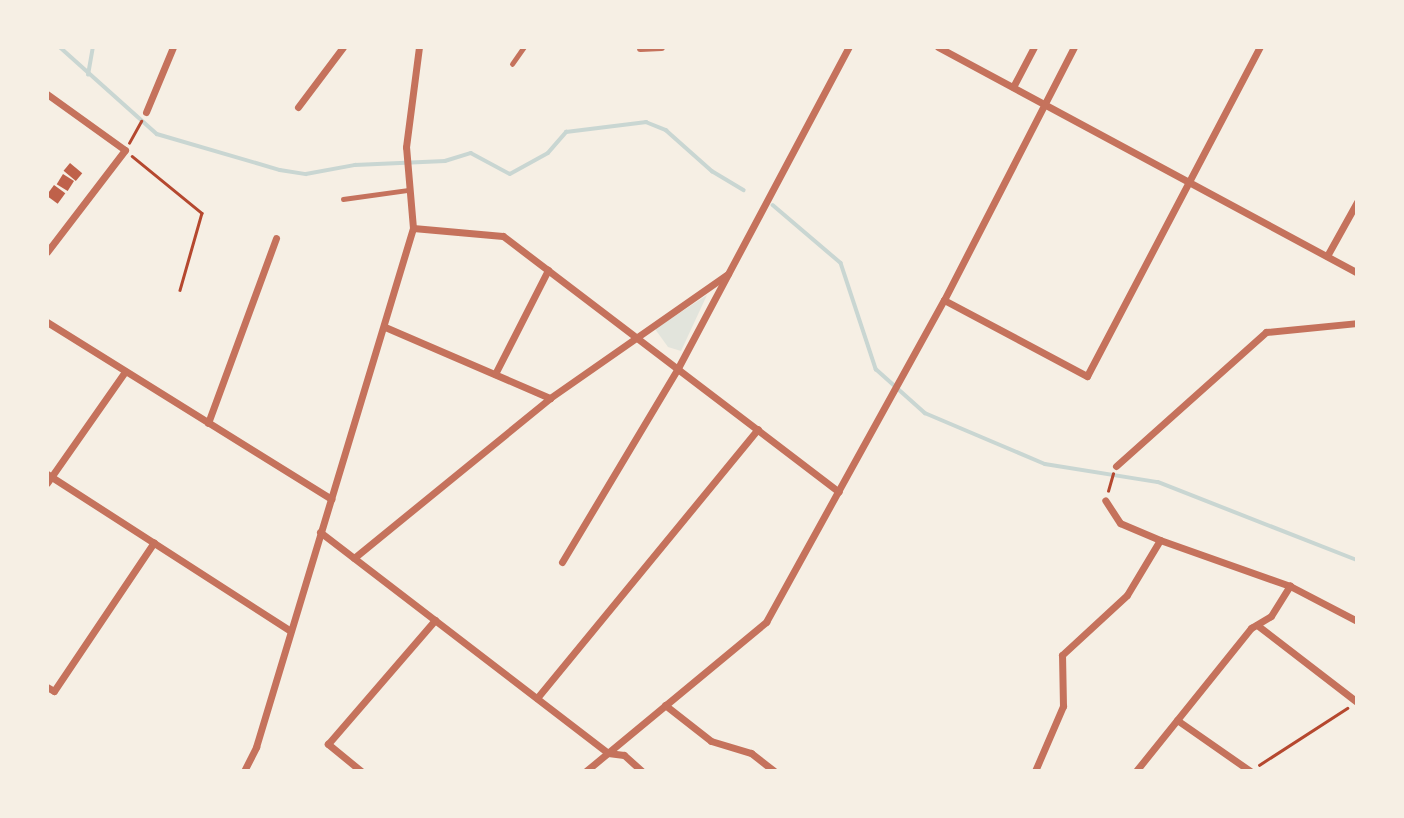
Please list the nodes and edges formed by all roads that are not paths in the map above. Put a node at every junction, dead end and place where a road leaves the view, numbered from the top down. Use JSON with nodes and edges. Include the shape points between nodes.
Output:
{"nodes":[{"id":1,"x":173,"y":47,"type":"edge"},
{"id":2,"x":343,"y":47,"type":"edge"},
{"id":3,"x":419,"y":47,"type":"edge"},
{"id":4,"x":524,"y":47,"type":"edge"},
{"id":5,"x":661,"y":47,"type":"edge"},
{"id":6,"x":849,"y":47,"type":"edge"},
{"id":7,"x":938,"y":47,"type":"edge"},
{"id":8,"x":1034,"y":47,"type":"edge"},
{"id":9,"x":1074,"y":47,"type":"edge"},
{"id":10,"x":1260,"y":47,"type":"edge"},
{"id":11,"x":640,"y":48,"type":"edge"},
{"id":12,"x":512,"y":64,"type":"dead end"},
{"id":13,"x":1013,"y":87,"type":"junction"},
{"id":14,"x":47,"y":94,"type":"edge"},
{"id":15,"x":1045,"y":105,"type":"junction"},
{"id":16,"x":298,"y":107,"type":"dead end"},
{"id":17,"x":146,"y":112,"type":"road end"},
{"id":18,"x":1190,"y":180,"type":"junction"},
{"id":19,"x":408,"y":190,"type":"junction"},
{"id":20,"x":343,"y":199,"type":"dead end"},
{"id":21,"x":1357,"y":202,"type":"edge"},
{"id":22,"x":414,"y":228,"type":"junction"},
{"id":23,"x":276,"y":238,"type":"dead end"},
{"id":24,"x":47,"y":253,"type":"edge"},
{"id":25,"x":1327,"y":256,"type":"junction"},
{"id":26,"x":548,"y":270,"type":"junction"},
{"id":27,"x":1357,"y":273,"type":"edge"},
{"id":28,"x":728,"y":274,"type":"junction"},
{"id":29,"x":944,"y":300,"type":"junction"},
{"id":30,"x":47,"y":322,"type":"edge"},
{"id":31,"x":1357,"y":323,"type":"edge"},
{"id":32,"x":385,"y":327,"type":"junction"},
{"id":33,"x":636,"y":334,"type":"junction"},
{"id":34,"x":678,"y":368,"type":"junction"},
{"id":35,"x":124,"y":373,"type":"junction"},
{"id":36,"x":495,"y":374,"type":"junction"},
{"id":37,"x":550,"y":398,"type":"junction"},
{"id":38,"x":208,"y":423,"type":"junction"},
{"id":39,"x":758,"y":429,"type":"junction"},
{"id":40,"x":1116,"y":466,"type":"road end"},
{"id":41,"x":49,"y":478,"type":"edge"},
{"id":42,"x":839,"y":492,"type":"junction"},
{"id":43,"x":331,"y":499,"type":"junction"},
{"id":44,"x":1104,"y":500,"type":"road end"},
{"id":45,"x":320,"y":532,"type":"junction"},
{"id":46,"x":1160,"y":540,"type":"junction"},
{"id":47,"x":154,"y":542,"type":"junction"},
{"id":48,"x":354,"y":558,"type":"junction"},
{"id":49,"x":562,"y":562,"type":"dead end"},
{"id":50,"x":1290,"y":586,"type":"junction"},
{"id":51,"x":435,"y":620,"type":"junction"},
{"id":52,"x":1357,"y":621,"type":"edge"},
{"id":53,"x":1257,"y":625,"type":"junction"},
{"id":54,"x":289,"y":630,"type":"junction"},
{"id":55,"x":50,"y":689,"type":"edge"},
{"id":56,"x":537,"y":698,"type":"junction"},
{"id":57,"x":1357,"y":702,"type":"edge"},
{"id":58,"x":665,"y":705,"type":"junction"},
{"id":59,"x":1177,"y":720,"type":"junction"},
{"id":60,"x":608,"y":752,"type":"junction"},
{"id":61,"x":244,"y":771,"type":"edge"},
{"id":62,"x":361,"y":771,"type":"edge"},
{"id":63,"x":586,"y":771,"type":"edge"},
{"id":64,"x":642,"y":771,"type":"edge"},
{"id":65,"x":774,"y":771,"type":"edge"},
{"id":66,"x":1035,"y":771,"type":"edge"},
{"id":67,"x":1136,"y":771,"type":"edge"},
{"id":68,"x":1250,"y":771,"type":"edge"}],
"edges":[{"from":1,"to":17,"type":"street"},
{"from":2,"to":16,"type":"street"},
{"from":3,"to":19,"type":"street","via":[[406,147]]},
{"from":4,"to":12,"type":"lane"},
{"from":5,"to":11,"type":"street"},
{"from":6,"to":28,"type":"street"},
{"from":7,"to":13,"type":"street"},
{"from":8,"to":13,"type":"street"},
{"from":9,"to":15,"type":"street"},
{"from":10,"to":18,"type":"street"},
{"from":13,"to":15,"type":"street"},
{"from":14,"to":24,"type":"street","via":[[125,150]]},
{"from":15,"to":18,"type":"street"},
{"from":15,"to":29,"type":"street"},
{"from":18,"to":25,"type":"street"},
{"from":18,"to":29,"type":"street","via":[[1087,376]]},
{"from":19,"to":20,"type":"lane"},
{"from":19,"to":22,"type":"street"},
{"from":21,"to":25,"type":"street"},
{"from":22,"to":26,"type":"street","via":[[503,236]]},
{"from":22,"to":32,"type":"street"},
{"from":23,"to":38,"type":"street"},
{"from":25,"to":27,"type":"street"},
{"from":26,"to":33,"type":"street"},
{"from":26,"to":36,"type":"street"},
{"from":28,"to":33,"type":"street"},
{"from":28,"to":34,"type":"street"},
{"from":29,"to":42,"type":"street"},
{"from":30,"to":35,"type":"street"},
{"from":31,"to":40,"type":"street","via":[[1266,332]]},
{"from":32,"to":36,"type":"street"},
{"from":32,"to":43,"type":"street"},
{"from":33,"to":34,"type":"street"},
{"from":33,"to":37,"type":"street"},
{"from":34,"to":39,"type":"street"},
{"from":34,"to":49,"type":"street"},
{"from":35,"to":38,"type":"street"},
{"from":35,"to":41,"type":"street"},
{"from":36,"to":37,"type":"street"},
{"from":37,"to":48,"type":"street"},
{"from":38,"to":43,"type":"street"},
{"from":39,"to":42,"type":"street"},
{"from":39,"to":56,"type":"street"},
{"from":41,"to":47,"type":"street"},
{"from":42,"to":58,"type":"street","via":[[766,622]]},
{"from":43,"to":45,"type":"street"},
{"from":44,"to":46,"type":"street","via":[[1120,523]]},
{"from":45,"to":48,"type":"street"},
{"from":45,"to":54,"type":"street"},
{"from":46,"to":50,"type":"street"},
{"from":46,"to":66,"type":"street","via":[[1127,595],[1062,655],[1063,706]]},
{"from":47,"to":54,"type":"street"},
{"from":47,"to":55,"type":"street"},
{"from":48,"to":51,"type":"street"},
{"from":50,"to":52,"type":"street"},
{"from":50,"to":53,"type":"street","via":[[1271,616]]},
{"from":51,"to":56,"type":"street"},
{"from":51,"to":62,"type":"street","via":[[328,744]]},
{"from":53,"to":57,"type":"street"},
{"from":53,"to":59,"type":"street"},
{"from":54,"to":61,"type":"street","via":[[256,747]]},
{"from":56,"to":60,"type":"street"},
{"from":58,"to":60,"type":"street"},
{"from":58,"to":65,"type":"street","via":[[710,741],[751,753]]},
{"from":59,"to":67,"type":"street"},
{"from":59,"to":68,"type":"street"},
{"from":60,"to":63,"type":"street"},
{"from":60,"to":64,"type":"street","via":[[624,755]]}]}
